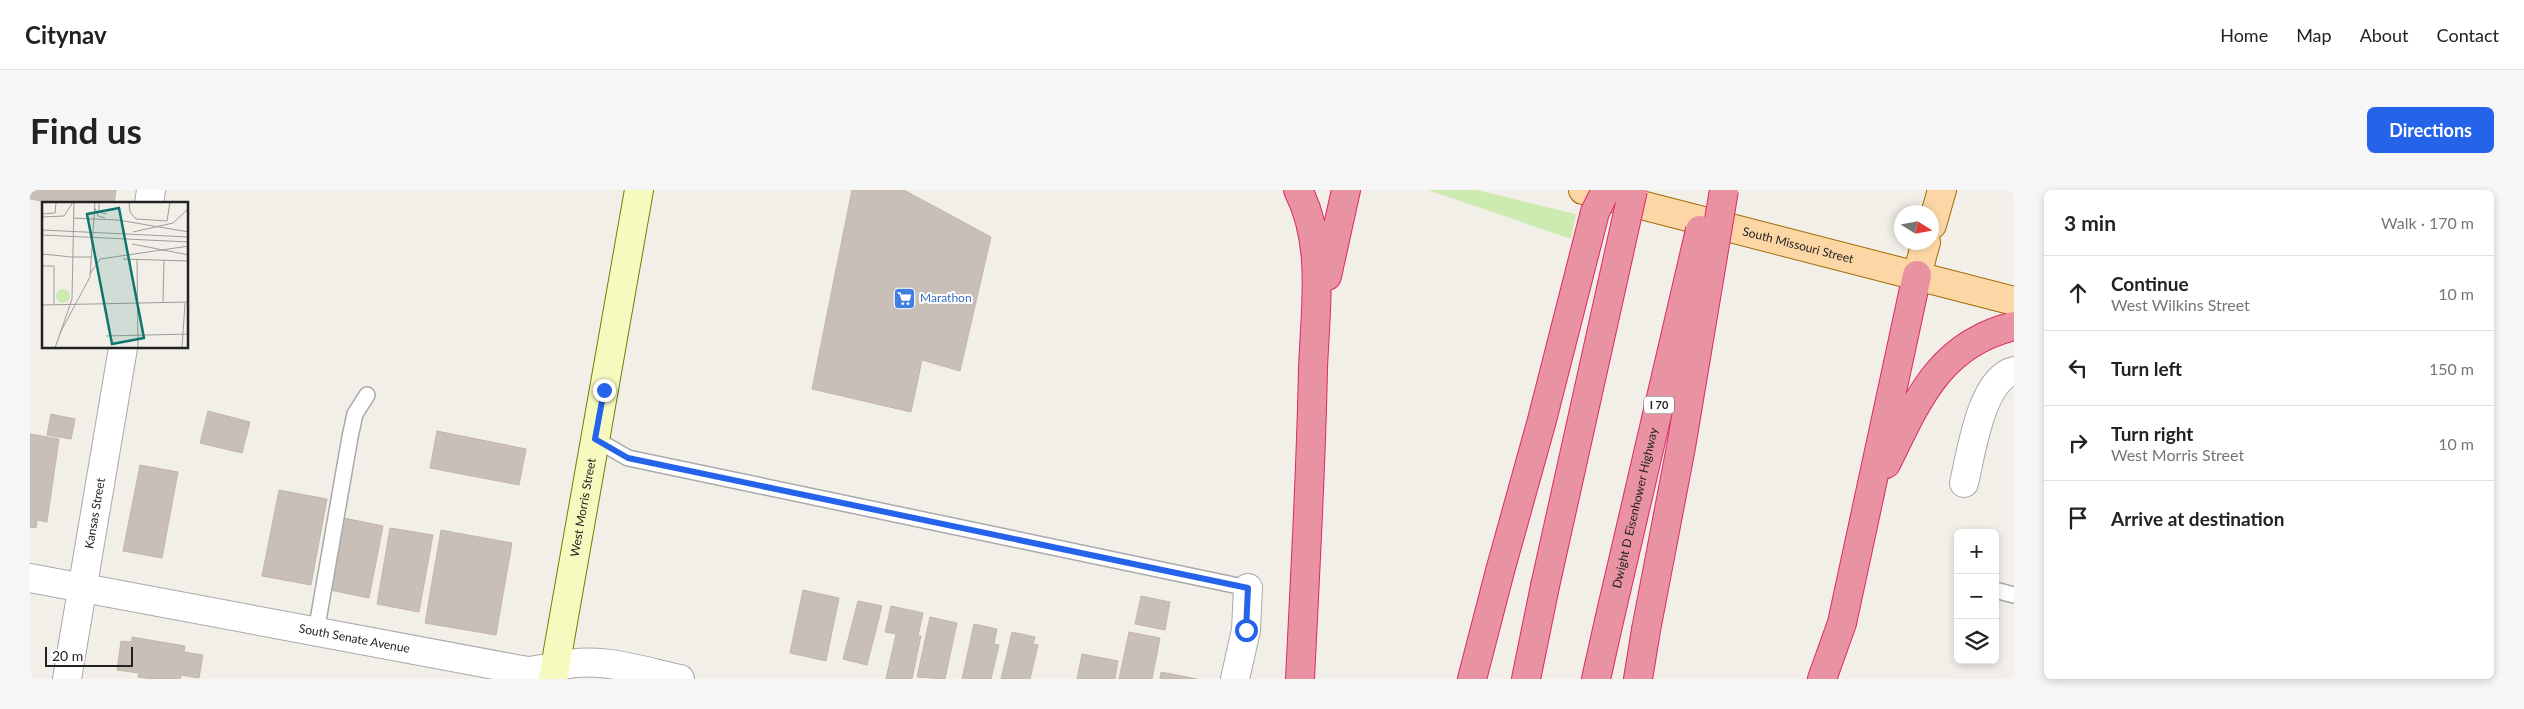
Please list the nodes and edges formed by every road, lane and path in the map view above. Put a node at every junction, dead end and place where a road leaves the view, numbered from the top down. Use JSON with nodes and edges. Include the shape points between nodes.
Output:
{"nodes":[{"id":1,"x":639,"y":190,"type":"edge"},
{"id":2,"x":1298,"y":190,"type":"edge"},
{"id":3,"x":1346,"y":190,"type":"edge"},
{"id":4,"x":1584,"y":190,"type":"edge"},
{"id":5,"x":1606,"y":190,"type":"edge"},
{"id":6,"x":1633,"y":190,"type":"edge"},
{"id":7,"x":1709,"y":190,"type":"edge"},
{"id":8,"x":1724,"y":190,"type":"edge"},
{"id":9,"x":1942,"y":190,"type":"edge"},
{"id":10,"x":1938,"y":205,"type":"edge"},
{"id":11,"x":1924,"y":250,"type":"edge"},
{"id":12,"x":1917,"y":275,"type":"junction"},
{"id":13,"x":2014,"y":301,"type":"edge"},
{"id":14,"x":2014,"y":326,"type":"edge"},
{"id":15,"x":123,"y":349,"type":"edge"},
{"id":16,"x":1314,"y":362,"type":"junction"},
{"id":17,"x":2014,"y":371,"type":"edge"},
{"id":18,"x":367,"y":395,"type":"dead end"},
{"id":19,"x":595,"y":439,"type":"junction"},
{"id":20,"x":1964,"y":483,"type":"dead end"},
{"id":21,"x":1866,"y":504,"type":"junction"},
{"id":22,"x":30,"y":578,"type":"edge"},
{"id":23,"x":82,"y":587,"type":"junction"},
{"id":24,"x":1248,"y":588,"type":"joint"},
{"id":25,"x":1999,"y":591,"type":"edge"},
{"id":26,"x":2014,"y":595,"type":"edge"},
{"id":27,"x":316,"y":632,"type":"junction"},
{"id":28,"x":554,"y":673,"type":"edge"},
{"id":29,"x":67,"y":679,"type":"edge"},
{"id":30,"x":680,"y":679,"type":"edge"},
{"id":31,"x":1235,"y":679,"type":"edge"},
{"id":32,"x":1300,"y":679,"type":"edge"},
{"id":33,"x":1472,"y":679,"type":"edge"},
{"id":34,"x":1526,"y":679,"type":"edge"},
{"id":35,"x":1596,"y":679,"type":"edge"},
{"id":36,"x":1638,"y":679,"type":"edge"},
{"id":37,"x":1822,"y":679,"type":"edge"}],
"edges":[{"from":1,"to":19,"type":"main road","name":"West Morris Street"},
{"from":2,"to":16,"type":"highway","via":[[1316,250]]},
{"from":3,"to":16,"type":"highway","via":[[1330,258]]},
{"from":4,"to":12,"type":"main road","name":"South Missouri Street"},
{"from":5,"to":33,"type":"highway","bridge":true,"via":[[1595,212]]},
{"from":6,"to":34,"type":"highway","bridge":true},
{"from":7,"to":35,"type":"highway","name":"Dwight D Eisenhower Highway","number":"I 70","bridge":true},
{"from":8,"to":36,"type":"highway","bridge":true},
{"from":9,"to":10,"type":"main road"},
{"from":11,"to":12,"type":"main road"},
{"from":12,"to":13,"type":"main road","name":"South Missouri Street"},
{"from":12,"to":21,"type":"highway"},
{"from":14,"to":21,"type":"highway","via":[[1969,345],[1940,368],[1913,410]]},
{"from":15,"to":23,"type":"street","name":"Kansas Street"},
{"from":16,"to":32,"type":"highway"},
{"from":17,"to":20,"type":"street","via":[[2003,377],[1984,403]]},
{"from":18,"to":27,"type":"lane","via":[[353,422]]},
{"from":19,"to":24,"type":"lane","via":[[628,458]]},
{"from":19,"to":28,"type":"main road","name":"West Morris Street"},
{"from":21,"to":37,"type":"highway","via":[[1842,623]]},
{"from":22,"to":23,"type":"street","name":"South Senate Avenue"},
{"from":23,"to":27,"type":"street","name":"South Senate Avenue"},
{"from":23,"to":29,"type":"street","name":"Kansas Street"},
{"from":24,"to":31,"type":"street","via":[[1246,630]]},
{"from":25,"to":26,"type":"lane"},
{"from":27,"to":28,"type":"street","name":"South Senate Avenue","via":[[516,670]]},
{"from":28,"to":30,"type":"street","name":"South Senate Avenue","via":[[573,662],[594,661]]}]}
